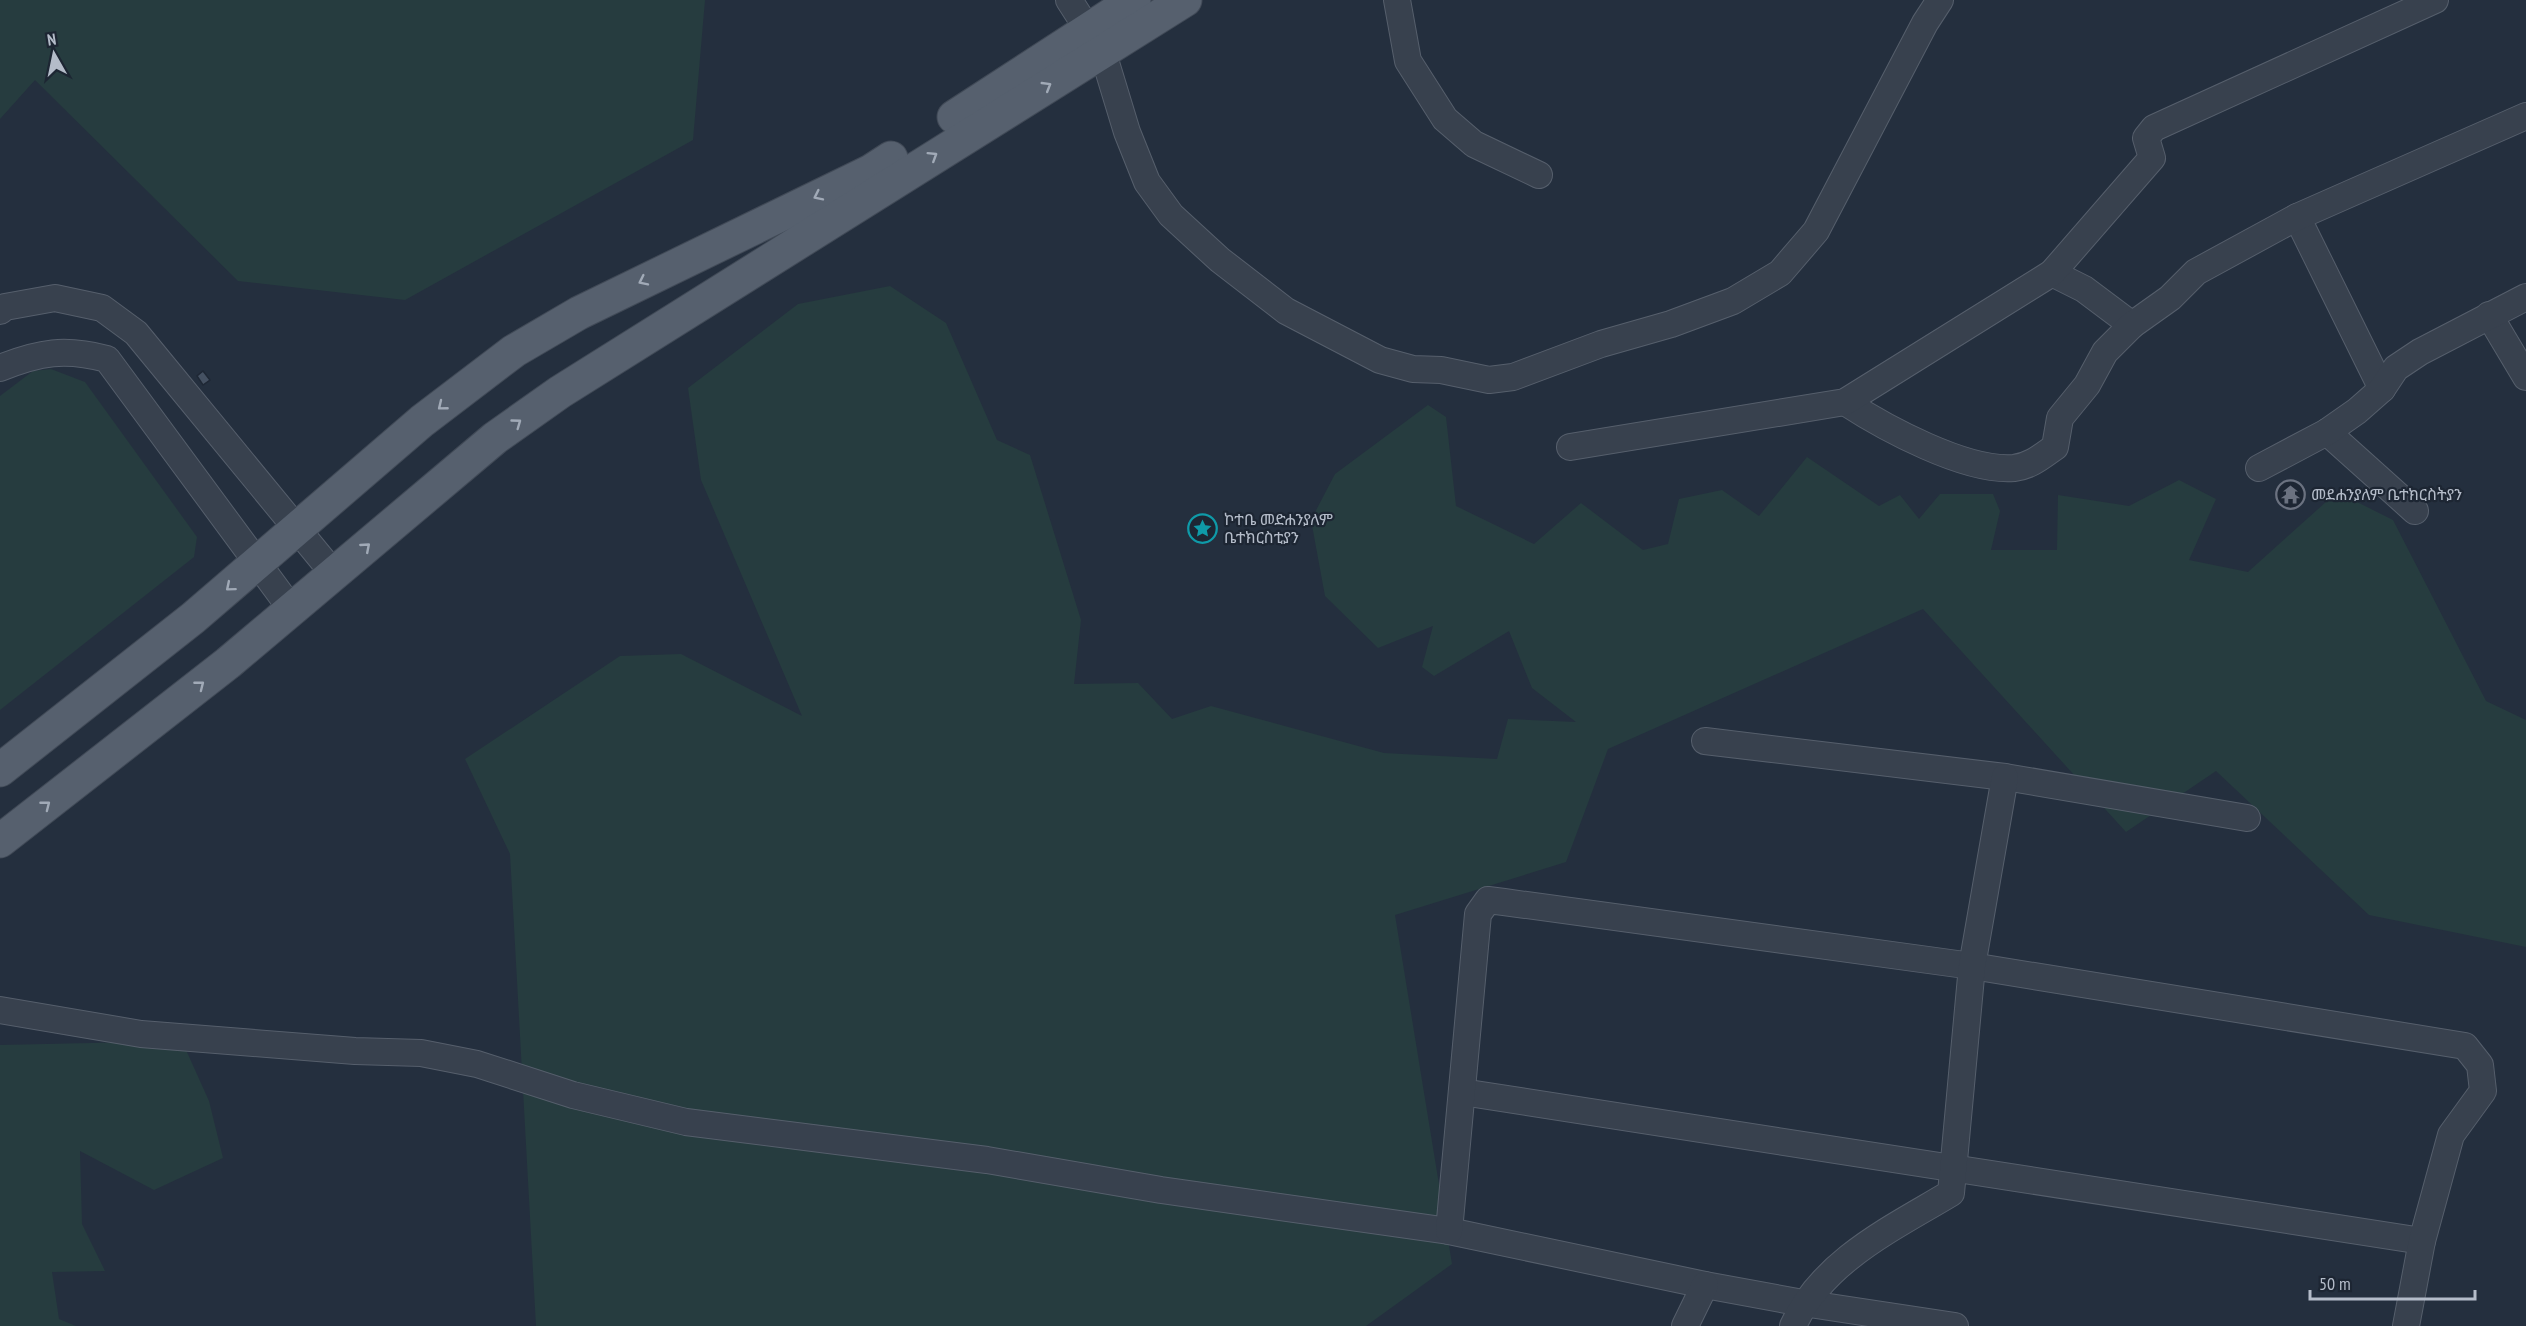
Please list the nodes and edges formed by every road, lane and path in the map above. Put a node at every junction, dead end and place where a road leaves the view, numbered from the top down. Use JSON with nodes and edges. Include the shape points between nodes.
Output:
{"nodes":[{"id":1,"x":1069,"y":0,"type":"edge"},
{"id":2,"x":1134,"y":0,"type":"edge"},
{"id":3,"x":1185,"y":0,"type":"edge"},
{"id":4,"x":1397,"y":0,"type":"edge"},
{"id":5,"x":1940,"y":0,"type":"edge"},
{"id":6,"x":2435,"y":0,"type":"edge"},
{"id":7,"x":1096,"y":41,"type":"junction"},
{"id":8,"x":2526,"y":116,"type":"edge"},
{"id":9,"x":1539,"y":175,"type":"dead end"},
{"id":10,"x":877,"y":179,"type":"junction"},
{"id":11,"x":2297,"y":217,"type":"junction"},
{"id":12,"x":2052,"y":273,"type":"junction"},
{"id":13,"x":2526,"y":297,"type":"edge"},
{"id":14,"x":0,"y":311,"type":"edge"},
{"id":15,"x":2489,"y":315,"type":"junction"},
{"id":16,"x":2132,"y":325,"type":"junction"},
{"id":17,"x":0,"y":368,"type":"edge"},
{"id":18,"x":2526,"y":377,"type":"edge"},
{"id":19,"x":2382,"y":389,"type":"junction"},
{"id":20,"x":1845,"y":402,"type":"junction"},
{"id":21,"x":2327,"y":432,"type":"junction"},
{"id":22,"x":1570,"y":447,"type":"dead end"},
{"id":23,"x":2259,"y":468,"type":"dead end"},
{"id":24,"x":2415,"y":511,"type":"dead end"},
{"id":25,"x":297,"y":530,"type":"junction"},
{"id":26,"x":258,"y":564,"type":"junction"},
{"id":27,"x":334,"y":574,"type":"junction"},
{"id":28,"x":292,"y":610,"type":"junction"},
{"id":29,"x":1705,"y":741,"type":"dead end"},
{"id":30,"x":0,"y":770,"type":"edge"},
{"id":31,"x":2005,"y":777,"type":"junction"},
{"id":32,"x":2247,"y":818,"type":"dead end"},
{"id":33,"x":0,"y":841,"type":"edge"},
{"id":34,"x":1972,"y":966,"type":"junction"},
{"id":35,"x":0,"y":1010,"type":"edge"},
{"id":36,"x":1462,"y":1092,"type":"junction"},
{"id":37,"x":1954,"y":1167,"type":"junction"},
{"id":38,"x":1449,"y":1231,"type":"junction"},
{"id":39,"x":2421,"y":1241,"type":"junction"},
{"id":40,"x":1705,"y":1285,"type":"junction"},
{"id":41,"x":1798,"y":1315,"type":"edge"},
{"id":42,"x":1901,"y":1322,"type":"edge"},
{"id":43,"x":1684,"y":1326,"type":"edge"},
{"id":44,"x":1955,"y":1326,"type":"edge"},
{"id":45,"x":2406,"y":1326,"type":"edge"}],
"edges":[{"from":1,"to":7,"type":"street"},
{"from":2,"to":7,"type":"main road"},
{"from":3,"to":7,"type":"main road"},
{"from":4,"to":9,"type":"street","via":[[1408,61],[1445,119],[1474,144]]},
{"from":5,"to":7,"type":"street","via":[[1816,231],[1780,273],[1723,305],[1513,377],[1489,380],[1380,360],[1286,311],[1220,260],[1171,215],[1147,182]]},
{"from":6,"to":12,"type":"street","via":[[2154,128],[2146,138],[2152,158]]},
{"from":7,"to":10,"type":"main road"},
{"from":8,"to":11,"type":"street"},
{"from":10,"to":25,"type":"main road","one_way":true,"via":[[579,313],[513,351],[422,421]]},
{"from":27,"to":10,"type":"main road","one_way":true,"via":[[495,438]]},
{"from":11,"to":16,"type":"street","via":[[2196,272],[2170,298]]},
{"from":11,"to":19,"type":"street"},
{"from":12,"to":16,"type":"street","via":[[2084,289]]},
{"from":12,"to":20,"type":"street"},
{"from":13,"to":15,"type":"street"},
{"from":14,"to":25,"type":"street","via":[[55,298],[102,308],[136,333]]},
{"from":15,"to":18,"type":"street"},
{"from":15,"to":19,"type":"street","via":[[2404,362]]},
{"from":16,"to":20,"type":"street","via":[[2105,352],[2087,385],[2060,418],[2055,447],[2032,464],[2013,468],[1965,462],[1887,428]]},
{"from":17,"to":26,"type":"street","via":[[33,354],[76,351],[107,359]]},
{"from":19,"to":21,"type":"street"},
{"from":20,"to":22,"type":"street"},
{"from":21,"to":23,"type":"street"},
{"from":21,"to":24,"type":"street"},
{"from":25,"to":26,"type":"main road"},
{"from":25,"to":27,"type":"street"},
{"from":26,"to":28,"type":"street"},
{"from":26,"to":30,"type":"main road","one_way":true},
{"from":27,"to":28,"type":"main road"},
{"from":33,"to":28,"type":"main road","one_way":true},
{"from":29,"to":31,"type":"street"},
{"from":31,"to":32,"type":"street"},
{"from":31,"to":34,"type":"street"},
{"from":34,"to":36,"type":"street","via":[[1488,900],[1478,914]]},
{"from":34,"to":37,"type":"street"},
{"from":34,"to":39,"type":"street","via":[[2465,1046],[2480,1065],[2483,1091],[2451,1135]]},
{"from":35,"to":38,"type":"street","via":[[141,1034],[421,1053],[477,1064],[573,1095],[686,1122],[987,1160],[1161,1190]]},
{"from":36,"to":37,"type":"street"},
{"from":36,"to":38,"type":"street"},
{"from":37,"to":39,"type":"street"},
{"from":37,"to":41,"type":"street","via":[[1951,1193],[1855,1251]]},
{"from":38,"to":40,"type":"street"},
{"from":39,"to":45,"type":"street"},
{"from":40,"to":41,"type":"street"},
{"from":40,"to":43,"type":"street"},
{"from":41,"to":42,"type":"street"},
{"from":42,"to":44,"type":"street"}]}
